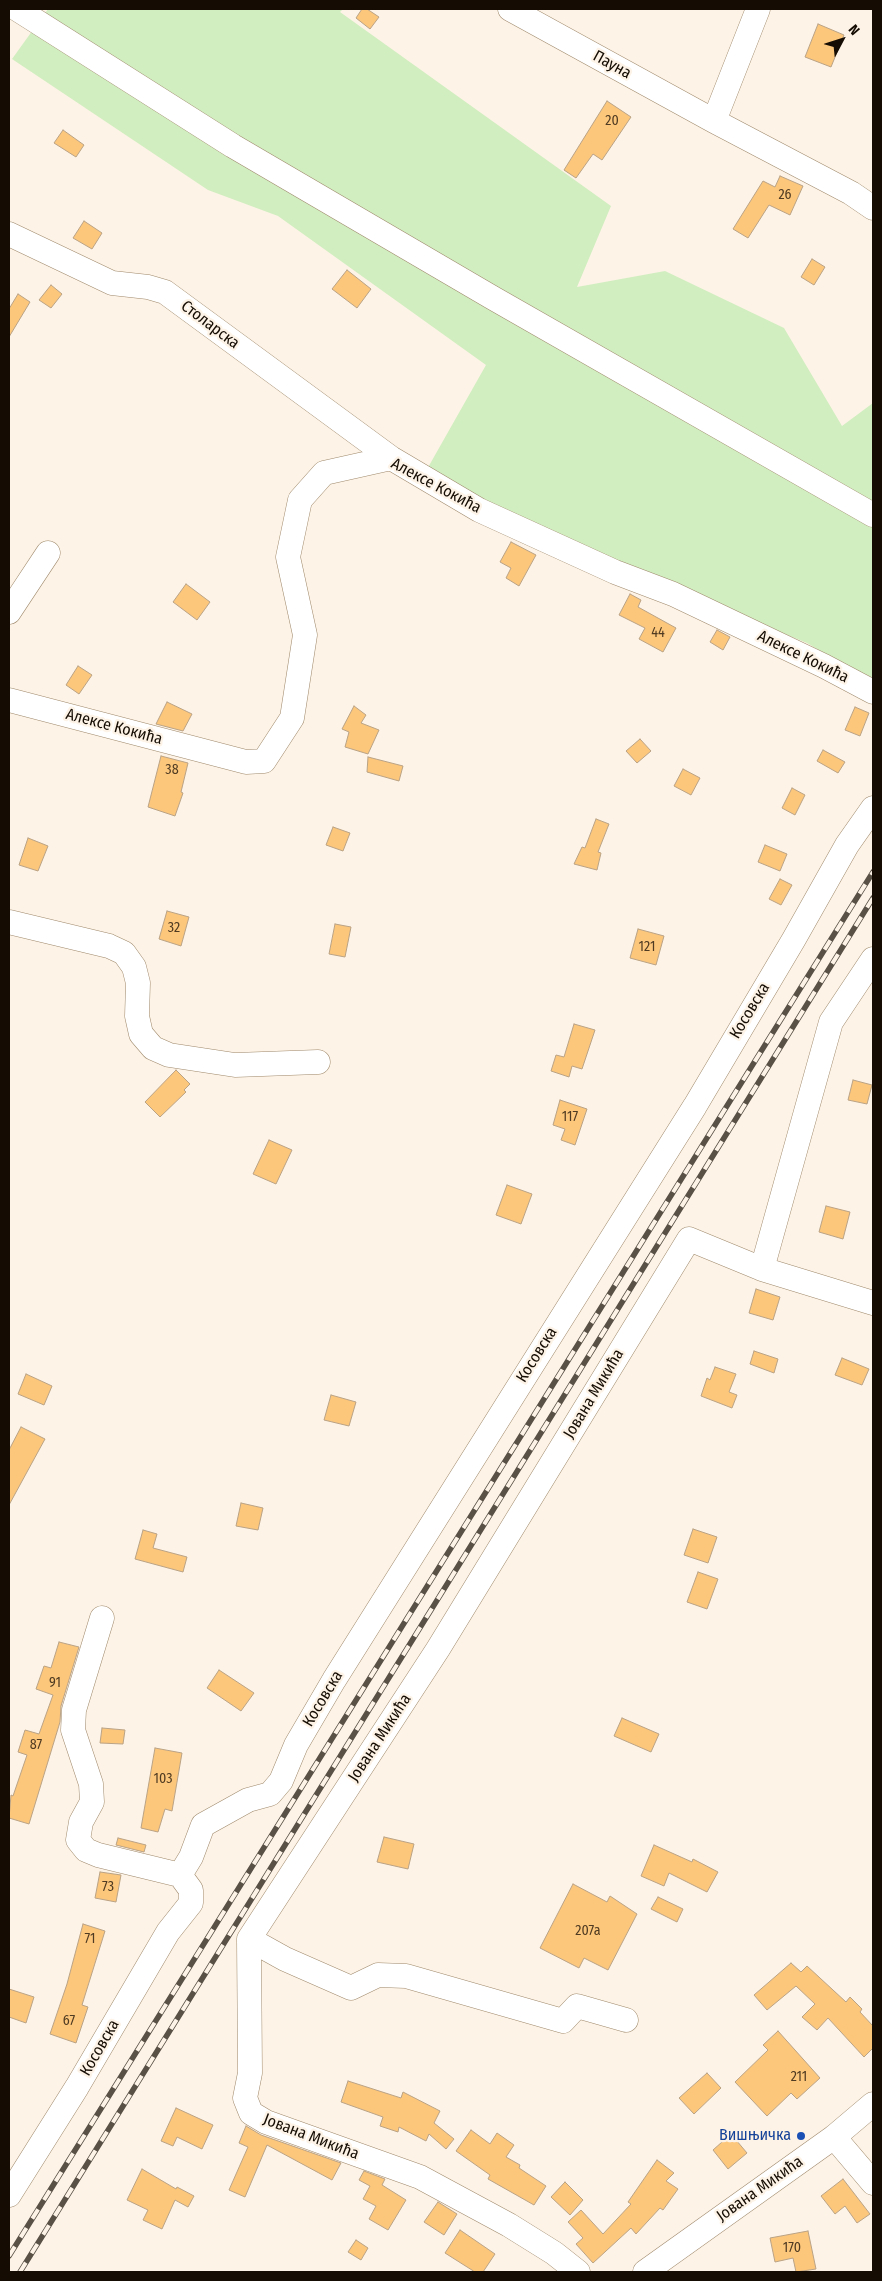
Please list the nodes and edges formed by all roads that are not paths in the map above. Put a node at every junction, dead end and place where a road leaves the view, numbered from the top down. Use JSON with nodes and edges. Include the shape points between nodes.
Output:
{"nodes":[{"id":1,"x":17,"y":9,"type":"edge"},
{"id":2,"x":510,"y":9,"type":"edge"},
{"id":3,"x":758,"y":9,"type":"edge"},
{"id":4,"x":714,"y":121,"type":"junction"},
{"id":5,"x":873,"y":208,"type":"edge"},
{"id":6,"x":9,"y":234,"type":"edge"},
{"id":7,"x":390,"y":458,"type":"junction"},
{"id":8,"x":873,"y":515,"type":"edge"},
{"id":9,"x":48,"y":553,"type":"dead end"},
{"id":10,"x":9,"y":612,"type":"edge"},
{"id":11,"x":873,"y":692,"type":"edge"},
{"id":12,"x":9,"y":700,"type":"edge"},
{"id":13,"x":873,"y":808,"type":"edge"},
{"id":14,"x":9,"y":922,"type":"edge"},
{"id":15,"x":873,"y":960,"type":"edge"},
{"id":16,"x":318,"y":1062,"type":"dead end"},
{"id":17,"x":762,"y":1269,"type":"junction"},
{"id":18,"x":873,"y":1303,"type":"edge"},
{"id":19,"x":102,"y":1618,"type":"dead end"},
{"id":20,"x":180,"y":1875,"type":"junction"},
{"id":21,"x":249,"y":1939,"type":"junction"},
{"id":22,"x":626,"y":2020,"type":"dead end"},
{"id":23,"x":873,"y":2104,"type":"edge"},
{"id":24,"x":834,"y":2137,"type":"junction"},
{"id":25,"x":873,"y":2183,"type":"edge"},
{"id":26,"x":9,"y":2195,"type":"edge"},
{"id":27,"x":578,"y":2272,"type":"edge"},
{"id":28,"x":645,"y":2272,"type":"edge"}],
"edges":[{"from":1,"to":8,"type":"street","via":[[241,151]]},
{"from":2,"to":4,"type":"street","name":"Пауна"},
{"from":3,"to":4,"type":"street"},
{"from":4,"to":5,"type":"street","name":"Пауна","via":[[851,193]]},
{"from":6,"to":7,"type":"street","name":"Столарска","via":[[112,283],[165,292]]},
{"from":7,"to":11,"type":"street","name":"Алексе Кокића","via":[[479,510],[615,572],[673,594]]},
{"from":7,"to":12,"type":"street","name":"Алексе Кокића","via":[[324,473],[300,500],[288,557],[305,636],[292,718],[264,761],[246,762]]},
{"from":9,"to":10,"type":"street"},
{"from":13,"to":20,"type":"street","name":"Косовска","via":[[847,845],[695,1106],[334,1680],[296,1745],[281,1780],[270,1794],[248,1800],[203,1825]]},
{"from":14,"to":16,"type":"street","via":[[109,946],[124,953],[134,966],[138,983],[137,1016],[141,1034],[153,1048],[169,1055],[235,1065]]},
{"from":15,"to":17,"type":"street","via":[[831,1022]]},
{"from":17,"to":18,"type":"street","name":"Јована Микића"},
{"from":17,"to":21,"type":"street","name":"Јована Микића","via":[[689,1239],[438,1649]]},
{"from":19,"to":20,"type":"street","via":[[74,1710],[73,1730],[91,1784],[92,1802],[81,1822],[78,1840],[86,1850],[98,1855]]},
{"from":20,"to":26,"type":"street","name":"Косовска","via":[[191,1890],[191,1903],[168,1932]]},
{"from":21,"to":22,"type":"street","via":[[351,1988],[378,1975],[406,1976],[563,2021],[577,2006]]},
{"from":21,"to":27,"type":"street","name":"Јована Микића","via":[[250,2073],[244,2098],[252,2113],[266,2122],[420,2177],[517,2230]]},
{"from":23,"to":24,"type":"street","name":"Јована Микића"},
{"from":24,"to":25,"type":"street"},
{"from":24,"to":28,"type":"street","name":"Јована Микића"}]}
